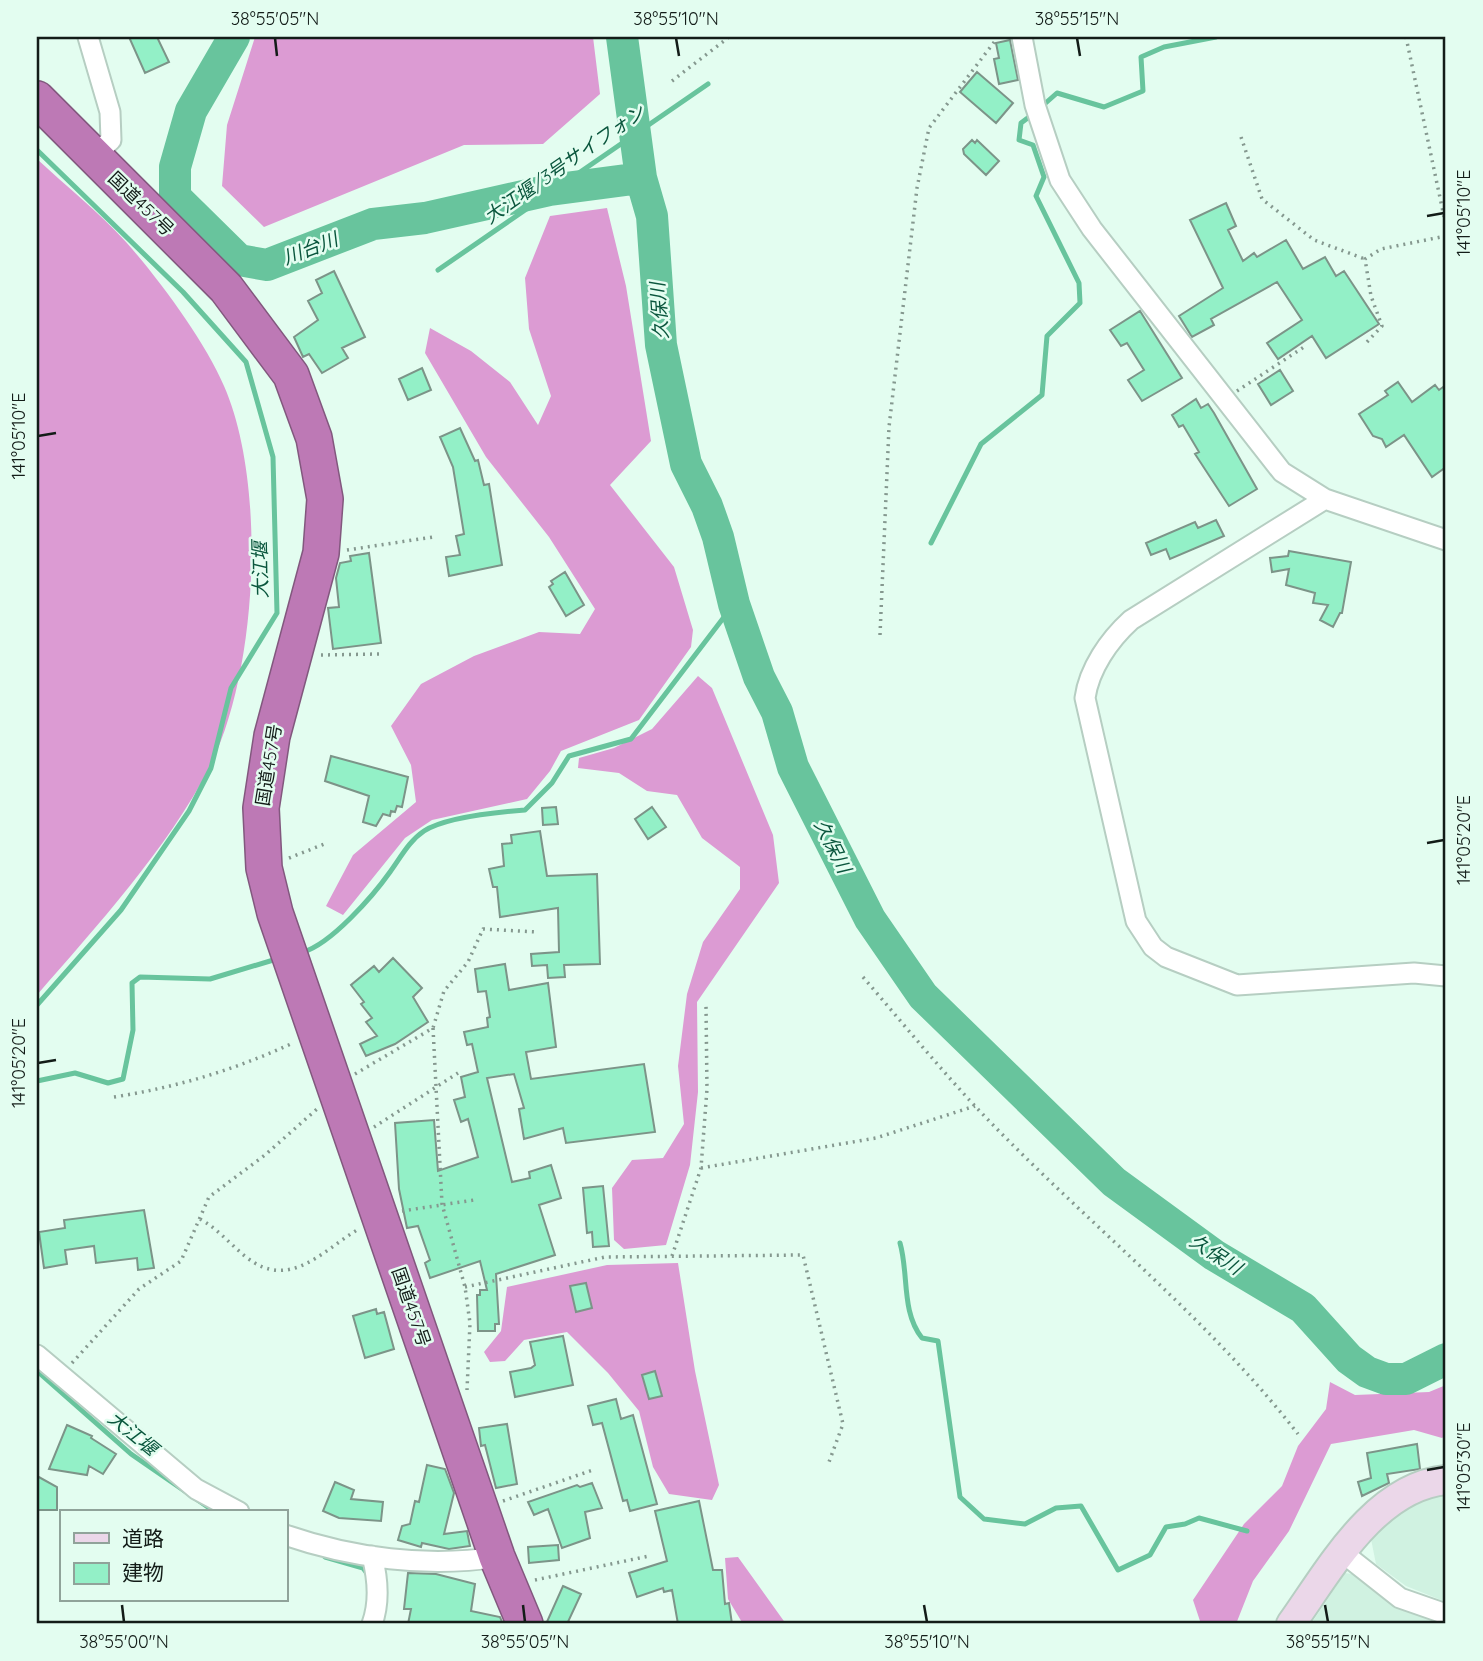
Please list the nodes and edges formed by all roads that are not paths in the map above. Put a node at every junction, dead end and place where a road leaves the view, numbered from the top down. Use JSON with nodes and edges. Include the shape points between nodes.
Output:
{"nodes":[{"id":1,"x":88,"y":37,"type":"edge"},
{"id":2,"x":1022,"y":37,"type":"edge"},
{"id":3,"x":37,"y":99,"type":"edge"},
{"id":4,"x":93,"y":157,"type":"junction"},
{"id":5,"x":1325,"y":499,"type":"junction"},
{"id":6,"x":1446,"y":540,"type":"edge"},
{"id":7,"x":1446,"y":976,"type":"edge"},
{"id":8,"x":37,"y":1355,"type":"edge"},
{"id":9,"x":1444,"y":1476,"type":"edge"},
{"id":10,"x":235,"y":1510,"type":"edge"},
{"id":11,"x":287,"y":1536,"type":"edge"},
{"id":12,"x":1343,"y":1553,"type":"junction"},
{"id":13,"x":372,"y":1556,"type":"junction"},
{"id":14,"x":503,"y":1572,"type":"junction"},
{"id":15,"x":1446,"y":1614,"type":"edge"},
{"id":16,"x":372,"y":1624,"type":"edge"},
{"id":17,"x":524,"y":1624,"type":"edge"},
{"id":18,"x":1291,"y":1624,"type":"edge"}],
"edges":[{"from":1,"to":4,"type":"street","via":[[110,112],[111,140]]},
{"from":2,"to":5,"type":"street","via":[[1035,105],[1060,180],[1092,229],[1282,472]]},
{"from":3,"to":4,"type":"highway","name":"国道457号"},
{"from":4,"to":14,"type":"highway","name":"国道457号","via":[[226,288],[291,375],[314,438],[325,499],[321,554],[272,736],[261,808],[264,868],[275,914]]},
{"from":5,"to":6,"type":"street"},
{"from":5,"to":7,"type":"street","via":[[1131,620],[1115,635],[1087,682],[1085,698],[1136,921],[1153,947],[1166,957],[1237,985],[1400,973]]},
{"from":8,"to":10,"type":"street","via":[[196,1489]]},
{"from":9,"to":12,"type":"street","via":[[1401,1494],[1373,1517]]},
{"from":11,"to":13,"type":"street","via":[[330,1550]]},
{"from":12,"to":15,"type":"street","via":[[1400,1598]]},
{"from":12,"to":18,"type":"street"},
{"from":13,"to":14,"type":"street"},
{"from":13,"to":16,"type":"street","via":[[377,1611]]},
{"from":14,"to":17,"type":"highway","name":"国道457号"}]}
